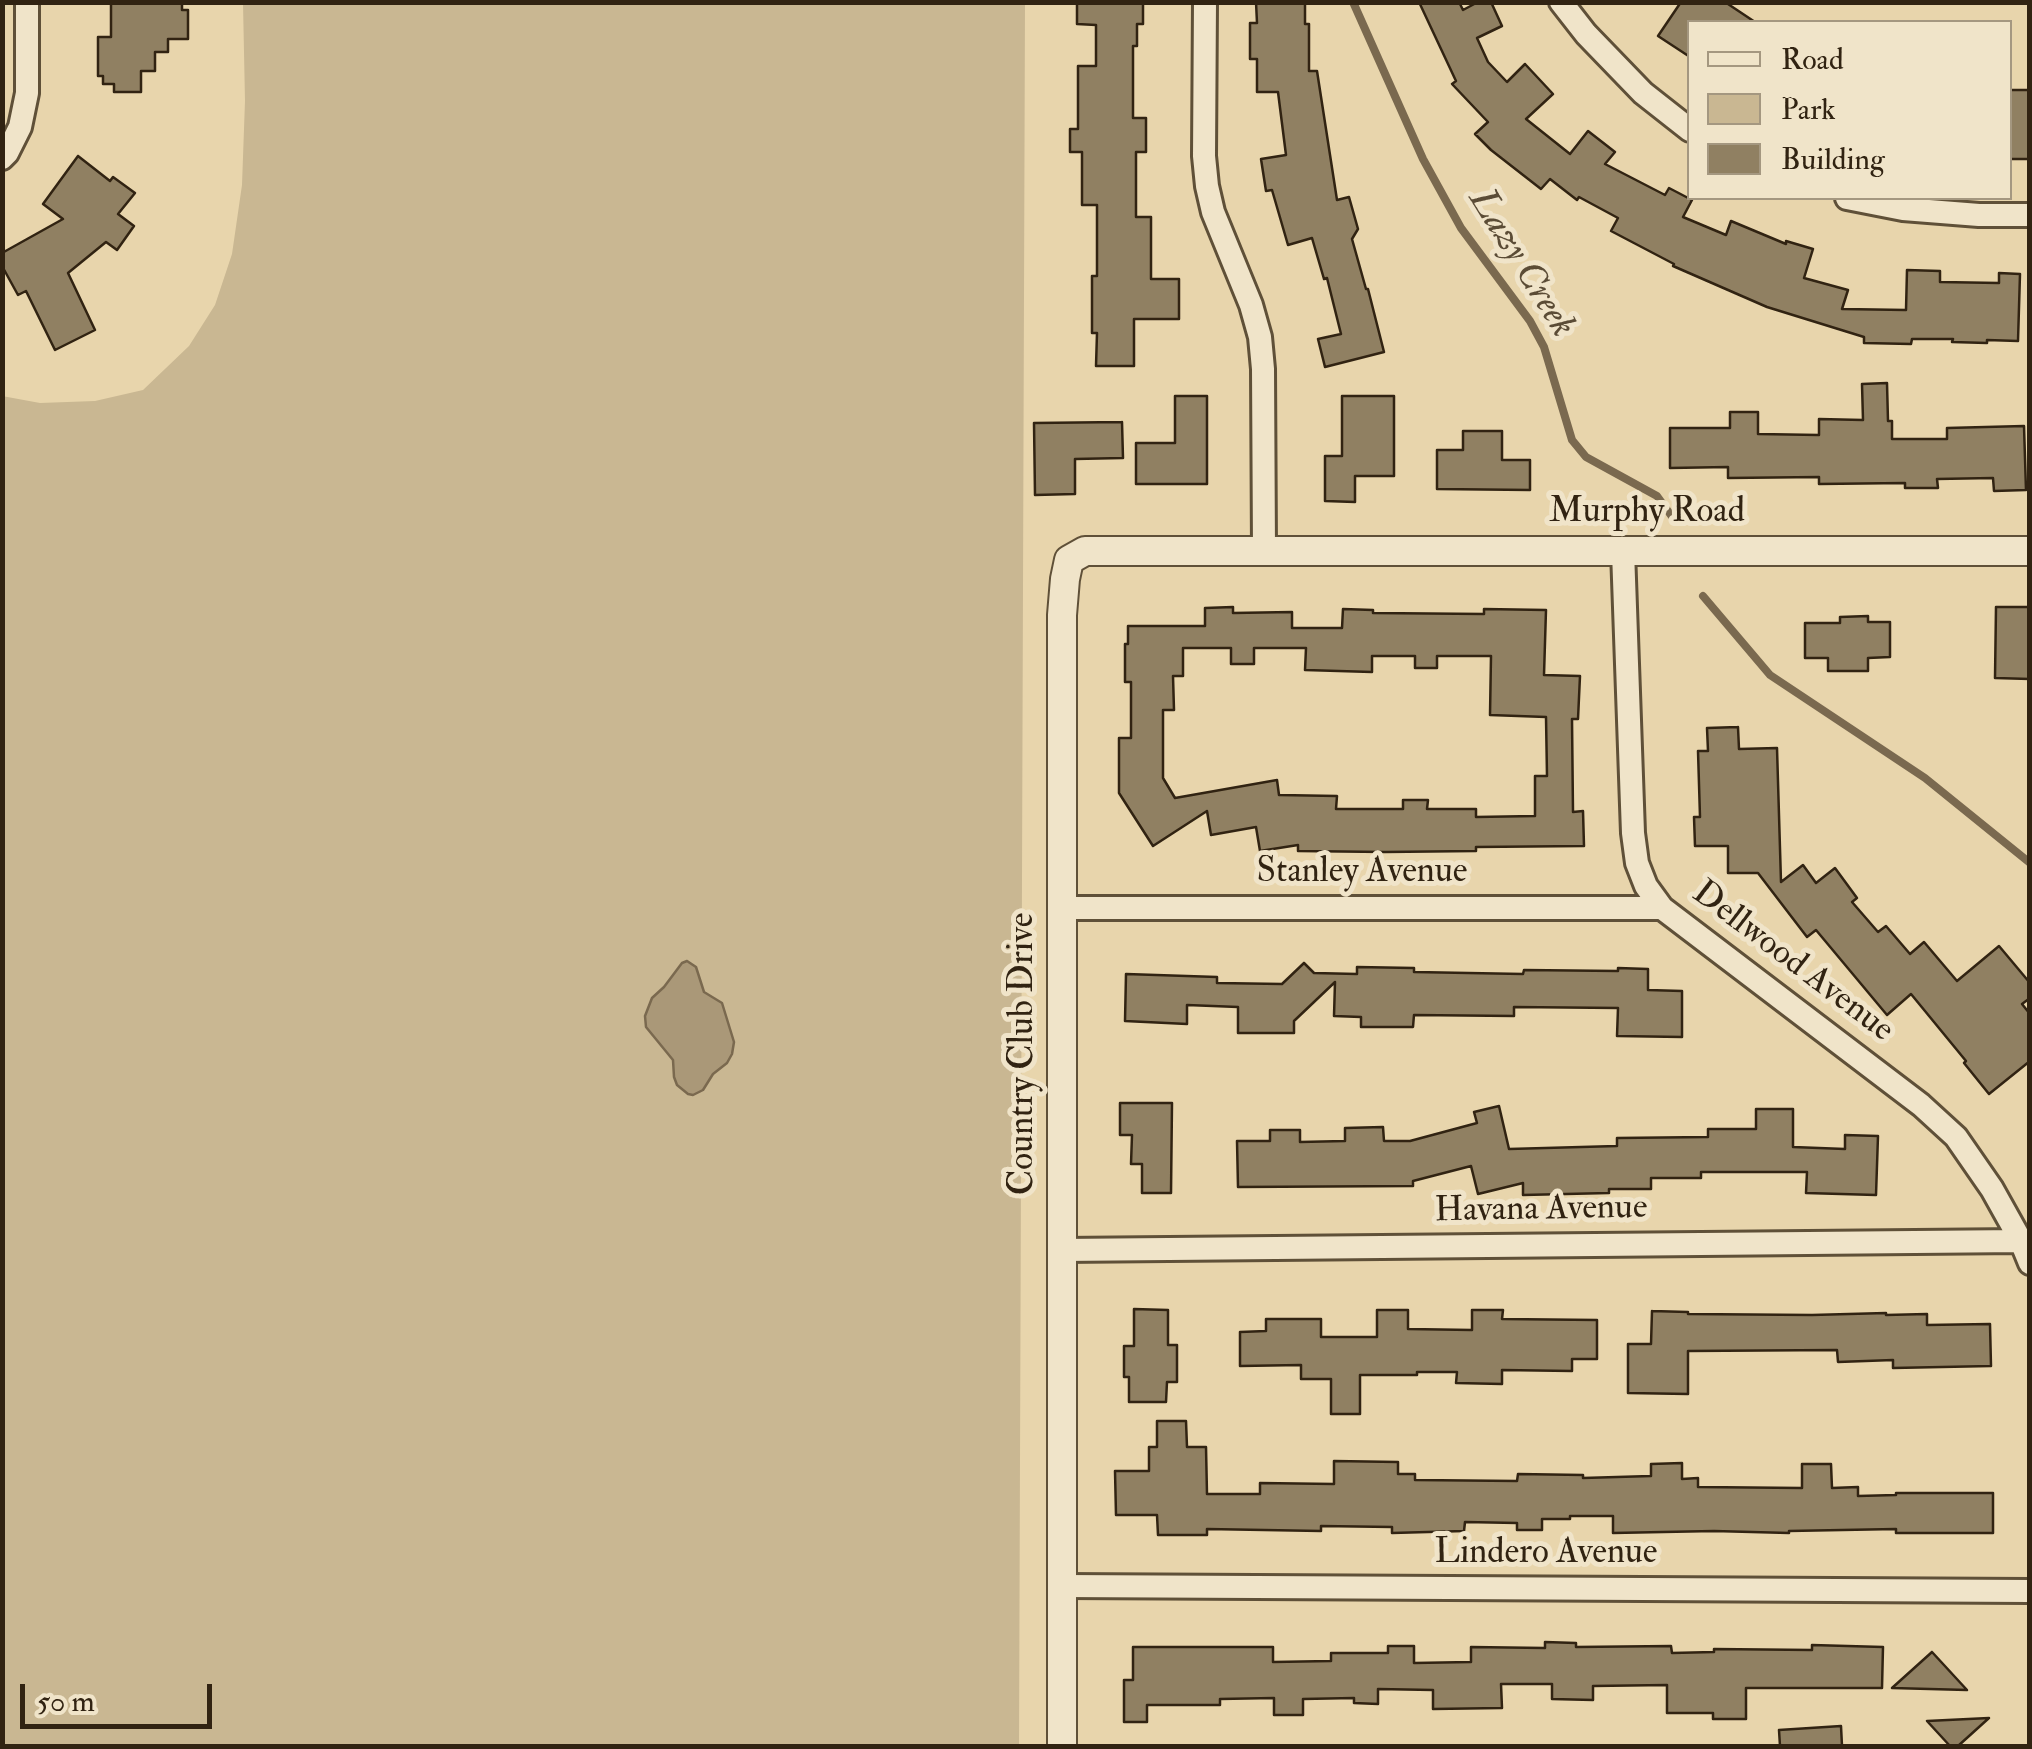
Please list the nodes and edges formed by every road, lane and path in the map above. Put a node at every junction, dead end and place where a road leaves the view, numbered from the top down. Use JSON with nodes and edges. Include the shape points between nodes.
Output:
{"nodes":[{"id":1,"x":27,"y":2,"type":"edge"},
{"id":2,"x":1205,"y":2,"type":"edge"},
{"id":3,"x":1561,"y":2,"type":"edge"},
{"id":4,"x":1687,"y":128,"type":"edge"},
{"id":5,"x":2,"y":158,"type":"edge"},
{"id":6,"x":1857,"y":200,"type":"edge"},
{"id":7,"x":2030,"y":215,"type":"edge"},
{"id":8,"x":1264,"y":550,"type":"junction"},
{"id":9,"x":1623,"y":550,"type":"junction"},
{"id":10,"x":2030,"y":550,"type":"edge"},
{"id":11,"x":1062,"y":908,"type":"junction"},
{"id":12,"x":1662,"y":908,"type":"junction"},
{"id":13,"x":1062,"y":1250,"type":"junction"},
{"id":14,"x":2025,"y":1252,"type":"edge"},
{"id":15,"x":1062,"y":1586,"type":"junction"},
{"id":16,"x":2030,"y":1591,"type":"edge"},
{"id":17,"x":1062,"y":1746,"type":"edge"}],
"edges":[{"from":1,"to":5,"type":"street","via":[[27,93],[20,127]]},
{"from":2,"to":8,"type":"street","via":[[1207,186],[1260,337]]},
{"from":3,"to":4,"type":"street","via":[[1643,93]]},
{"from":6,"to":7,"type":"street","via":[[1903,209]]},
{"from":8,"to":9,"type":"street","name":"Murphy Road"},
{"from":8,"to":11,"type":"street","name":"Country Club Drive","via":[[1085,551],[1069,560],[1062,615]]},
{"from":9,"to":10,"type":"street","name":"Murphy Road"},
{"from":9,"to":12,"type":"street","name":"Dellwood Avenue","via":[[1636,863]]},
{"from":11,"to":12,"type":"street","name":"Stanley Avenue"},
{"from":11,"to":13,"type":"street","name":"Country Club Drive"},
{"from":12,"to":14,"type":"street","name":"Dellwood Avenue","via":[[1956,1137]]},
{"from":13,"to":14,"type":"street","name":"Havana Avenue"},
{"from":13,"to":15,"type":"street","name":"Country Club Drive"},
{"from":15,"to":16,"type":"street","name":"Lindero Avenue"},
{"from":15,"to":17,"type":"street","name":"Country Club Drive"}]}
